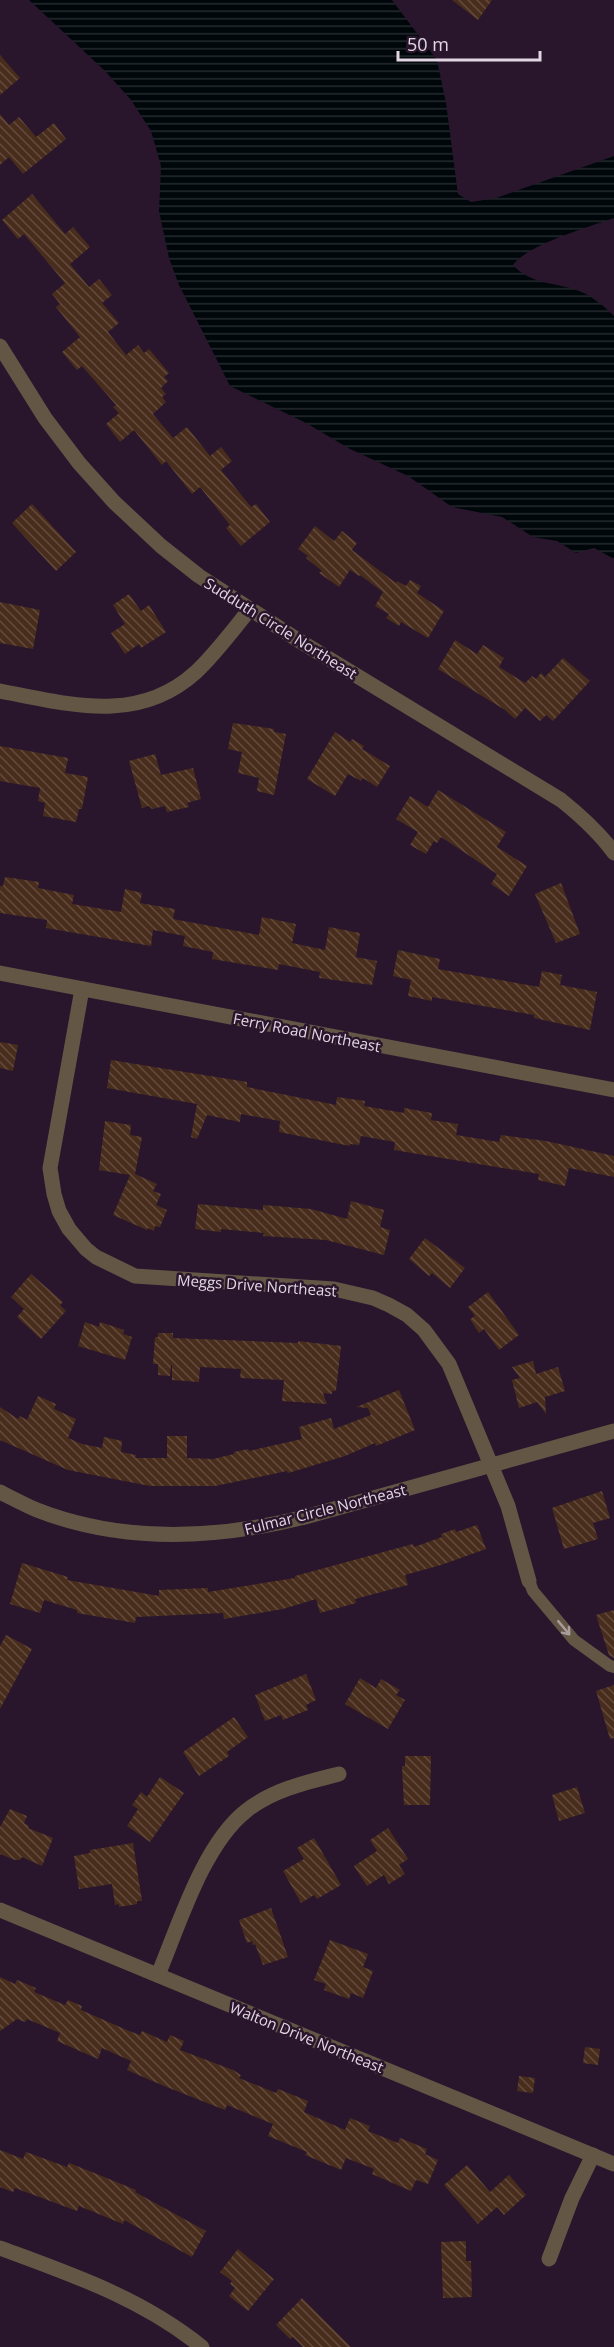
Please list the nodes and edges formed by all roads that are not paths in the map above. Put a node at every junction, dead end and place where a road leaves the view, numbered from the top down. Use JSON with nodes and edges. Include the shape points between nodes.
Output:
{"nodes":[{"id":1,"x":0,"y":346,"type":"edge"},
{"id":2,"x":250,"y":609,"type":"junction"},
{"id":3,"x":0,"y":691,"type":"edge"},
{"id":4,"x":614,"y":853,"type":"edge"},
{"id":5,"x":0,"y":973,"type":"edge"},
{"id":6,"x":82,"y":989,"type":"junction"},
{"id":7,"x":614,"y":1090,"type":"edge"},
{"id":8,"x":614,"y":1431,"type":"edge"},
{"id":9,"x":491,"y":1466,"type":"junction"},
{"id":10,"x":0,"y":1492,"type":"edge"},
{"id":11,"x":529,"y":1581,"type":"joint"},
{"id":12,"x":614,"y":1667,"type":"edge"},
{"id":13,"x":339,"y":1774,"type":"dead end"},
{"id":14,"x":0,"y":1910,"type":"edge"},
{"id":15,"x":158,"y":1975,"type":"junction"},
{"id":16,"x":592,"y":2155,"type":"junction"},
{"id":17,"x":614,"y":2164,"type":"edge"},
{"id":18,"x":0,"y":2248,"type":"edge"},
{"id":19,"x":549,"y":2259,"type":"dead end"},
{"id":20,"x":202,"y":2347,"type":"edge"}],
"edges":[{"from":1,"to":2,"type":"street","name":"Sudduth Circle Northeast","via":[[45,418],[114,502],[199,576]]},
{"from":2,"to":3,"type":"street","via":[[196,672],[180,685],[139,703],[87,707]]},
{"from":2,"to":4,"type":"street","name":"Sudduth Circle Northeast","via":[[561,800],[585,819]]},
{"from":5,"to":6,"type":"street","name":"Ferry Road Northeast"},
{"from":6,"to":7,"type":"street","name":"Ferry Road Northeast"},
{"from":6,"to":9,"type":"street","name":"Meggs Drive Northeast","via":[[50,1168],[59,1210],[86,1249],[135,1276],[334,1289],[389,1305],[424,1330],[449,1364]]},
{"from":8,"to":9,"type":"street","name":"Fulmar Circle Northeast"},
{"from":9,"to":10,"type":"street","name":"Fulmar Circle Northeast","via":[[258,1529],[211,1535],[124,1532],[36,1510]]},
{"from":9,"to":11,"type":"street","name":"Meggs Drive Northeast","via":[[508,1506]]},
{"from":11,"to":12,"type":"lane","one_way":true,"via":[[574,1640]]},
{"from":13,"to":15,"type":"street","via":[[282,1791],[246,1810],[226,1830],[207,1860]]},
{"from":14,"to":15,"type":"street","name":"Walton Drive Northeast"},
{"from":15,"to":16,"type":"street","name":"Walton Drive Northeast"},
{"from":16,"to":17,"type":"street","name":"Walton Drive Northeast"},
{"from":16,"to":19,"type":"street"},
{"from":18,"to":20,"type":"street","via":[[105,2287],[148,2310]]}]}
